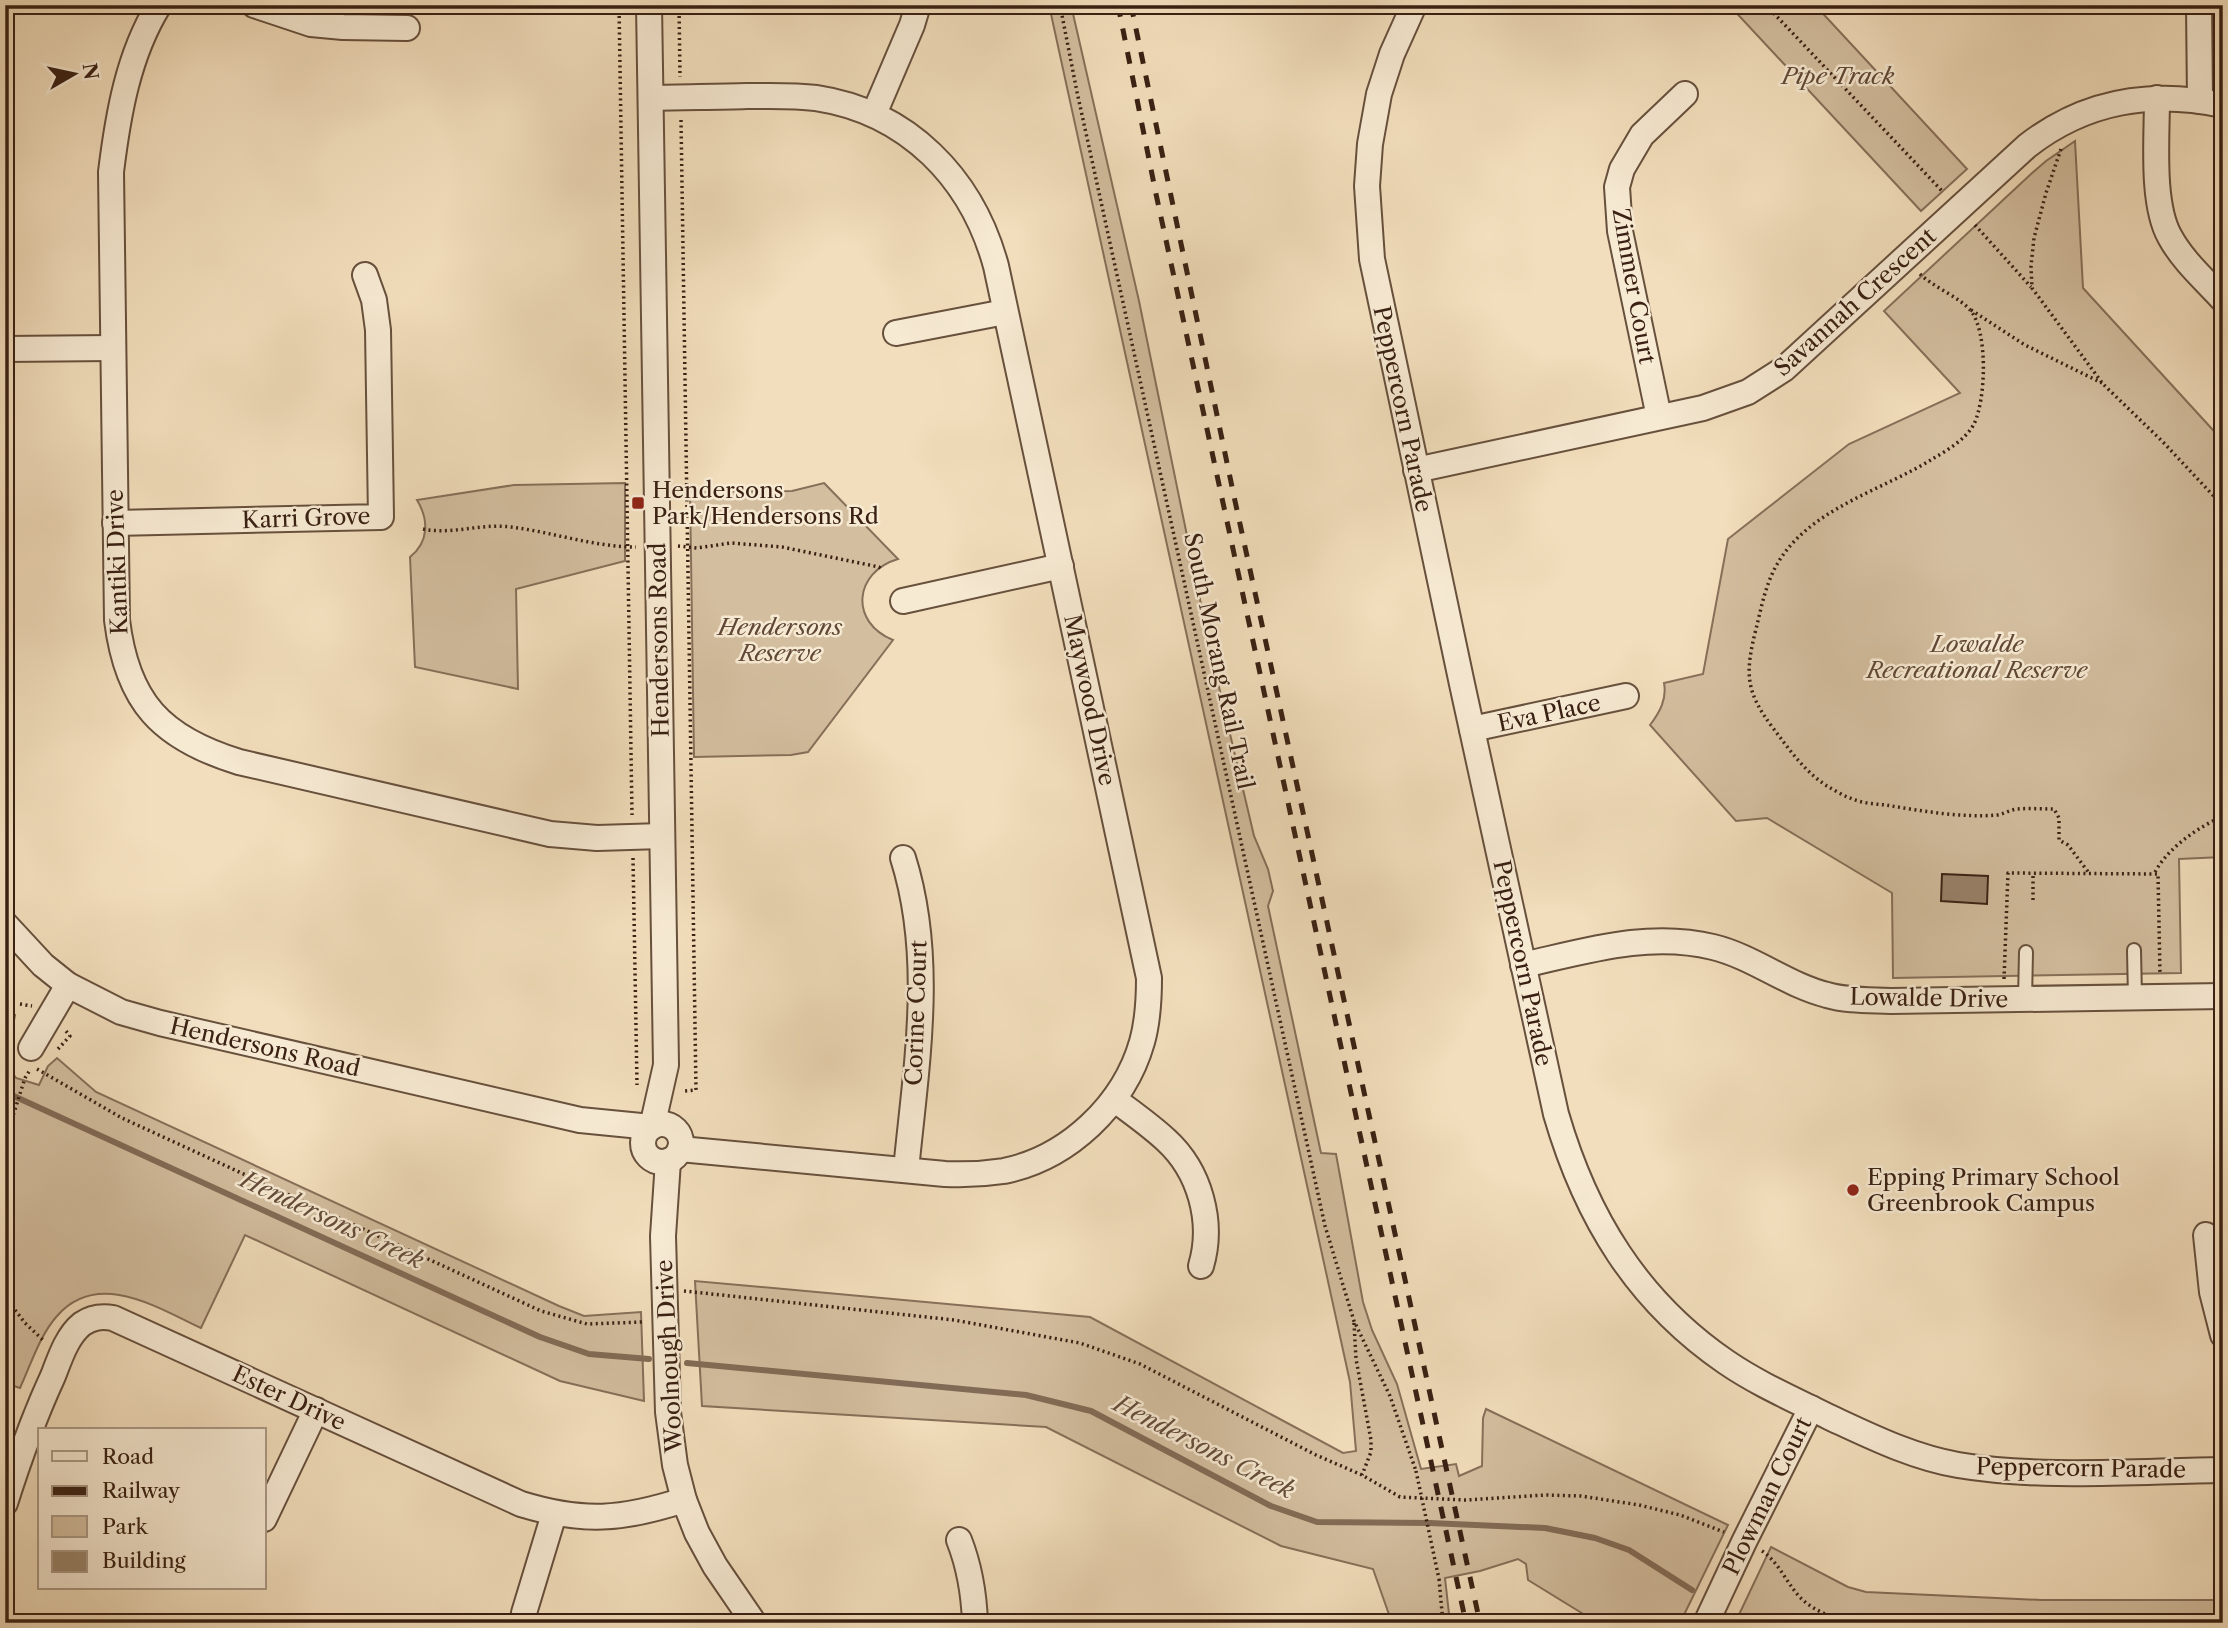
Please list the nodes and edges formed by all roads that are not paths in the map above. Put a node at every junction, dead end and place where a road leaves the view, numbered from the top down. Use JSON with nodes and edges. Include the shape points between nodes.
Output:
{"nodes":[{"id":1,"x":159,"y":5,"type":"edge"},
{"id":2,"x":254,"y":5,"type":"edge"},
{"id":3,"x":649,"y":5,"type":"edge"},
{"id":4,"x":918,"y":5,"type":"edge"},
{"id":5,"x":2199,"y":5,"type":"edge"},
{"id":6,"x":1406,"y":8,"type":"edge"},
{"id":7,"x":407,"y":28,"type":"dead end"},
{"id":8,"x":1685,"y":94,"type":"dead end"},
{"id":9,"x":651,"y":97,"type":"junction"},
{"id":10,"x":2157,"y":98,"type":"junction"},
{"id":11,"x":2212,"y":103,"type":"edge"},
{"id":12,"x":874,"y":114,"type":"junction"},
{"id":13,"x":365,"y":275,"type":"dead end"},
{"id":14,"x":2223,"y":300,"type":"edge"},
{"id":15,"x":1005,"y":312,"type":"junction"},
{"id":16,"x":896,"y":332,"type":"dead end"},
{"id":17,"x":112,"y":348,"type":"junction"},
{"id":18,"x":5,"y":349,"type":"edge"},
{"id":19,"x":1659,"y":417,"type":"junction"},
{"id":20,"x":1416,"y":470,"type":"junction"},
{"id":21,"x":115,"y":523,"type":"junction"},
{"id":22,"x":1061,"y":566,"type":"junction"},
{"id":23,"x":903,"y":601,"type":"dead end"},
{"id":24,"x":1626,"y":696,"type":"dead end"},
{"id":25,"x":1472,"y":729,"type":"junction"},
{"id":26,"x":662,"y":836,"type":"junction"},
{"id":27,"x":903,"y":858,"type":"dead end"},
{"id":28,"x":5,"y":924,"type":"edge"},
{"id":29,"x":2134,"y":950,"type":"dead end"},
{"id":30,"x":2026,"y":952,"type":"dead end"},
{"id":31,"x":1523,"y":965,"type":"junction"},
{"id":32,"x":68,"y":985,"type":"junction"},
{"id":33,"x":2223,"y":996,"type":"edge"},
{"id":34,"x":2135,"y":999,"type":"junction"},
{"id":35,"x":2025,"y":1000,"type":"junction"},
{"id":36,"x":31,"y":1048,"type":"dead end"},
{"id":37,"x":1114,"y":1099,"type":"junction"},
{"id":38,"x":660,"y":1143,"type":"junction"},
{"id":39,"x":906,"y":1170,"type":"junction"},
{"id":40,"x":2206,"y":1235,"type":"dead end"},
{"id":41,"x":1201,"y":1266,"type":"dead end"},
{"id":42,"x":2223,"y":1335,"type":"edge"},
{"id":43,"x":1811,"y":1408,"type":"junction"},
{"id":44,"x":316,"y":1410,"type":"junction"},
{"id":45,"x":2223,"y":1470,"type":"edge"},
{"id":46,"x":684,"y":1500,"type":"junction"},
{"id":47,"x":5,"y":1503,"type":"edge"},
{"id":48,"x":554,"y":1514,"type":"junction"},
{"id":49,"x":266,"y":1515,"type":"edge"},
{"id":50,"x":959,"y":1540,"type":"dead end"},
{"id":51,"x":524,"y":1613,"type":"dead end"},
{"id":52,"x":754,"y":1623,"type":"edge"},
{"id":53,"x":975,"y":1623,"type":"edge"},
{"id":54,"x":1706,"y":1623,"type":"edge"}],
"edges":[{"from":1,"to":17,"type":"street","name":"Kantiki Drive","via":[[126,82],[116,129],[111,172]]},
{"from":2,"to":7,"type":"street","via":[[311,24]]},
{"from":3,"to":9,"type":"street","name":"Hendersons Road"},
{"from":4,"to":12,"type":"street"},
{"from":5,"to":11,"type":"street"},
{"from":6,"to":20,"type":"street","name":"Peppercorn Parade","via":[[1379,94],[1367,186],[1374,271]]},
{"from":8,"to":19,"type":"street","name":"Zimmer Court","via":[[1642,135],[1626,161],[1618,187],[1620,230]]},
{"from":9,"to":12,"type":"street","name":"Maywood Drive","via":[[815,98]]},
{"from":9,"to":26,"type":"street","name":"Hendersons Road"},
{"from":10,"to":11,"type":"street","name":"Savannah Crescent"},
{"from":10,"to":14,"type":"street","via":[[2158,193],[2164,224],[2177,248]]},
{"from":10,"to":19,"type":"street","name":"Savannah Crescent","via":[[2105,106],[2057,125],[2027,146],[1784,369],[1726,401]]},
{"from":12,"to":15,"type":"street","name":"Maywood Drive","via":[[936,157],[962,187],[989,242]]},
{"from":13,"to":21,"type":"street","name":"Karri Grove","via":[[378,330],[382,517]]},
{"from":15,"to":16,"type":"street"},
{"from":15,"to":22,"type":"street","name":"Maywood Drive"},
{"from":17,"to":18,"type":"street"},
{"from":17,"to":21,"type":"street","name":"Kantiki Drive"},
{"from":19,"to":20,"type":"street","name":"Savannah Crescent"},
{"from":20,"to":25,"type":"street","name":"Peppercorn Parade"},
{"from":21,"to":26,"type":"street","name":"Kantiki Drive","via":[[117,620],[127,672],[140,699],[183,739],[239,762],[550,834]]},
{"from":22,"to":23,"type":"street"},
{"from":22,"to":37,"type":"street","name":"Maywood Drive","via":[[1149,978],[1142,1042]]},
{"from":24,"to":25,"type":"street","name":"Eva Place"},
{"from":25,"to":31,"type":"street","name":"Peppercorn Parade"},
{"from":26,"to":38,"type":"street","name":"Hendersons Road","via":[[666,1065]]},
{"from":27,"to":39,"type":"street","name":"Corine Court","via":[[917,912],[921,981]]},
{"from":28,"to":32,"type":"street","name":"Hendersons Road"},
{"from":29,"to":34,"type":"lane"},
{"from":30,"to":35,"type":"lane"},
{"from":31,"to":35,"type":"street","name":"Lowalde Drive","via":[[1638,941],[1665,940],[1715,947],[1803,987],[1848,999]]},
{"from":31,"to":43,"type":"street","name":"Peppercorn Parade","via":[[1566,1148],[1608,1240],[1659,1306],[1688,1334],[1728,1363]]},
{"from":32,"to":36,"type":"street"},
{"from":32,"to":38,"type":"street","name":"Hendersons Road","via":[[121,1012],[147,1019],[580,1120]]},
{"from":33,"to":34,"type":"street","name":"Lowalde Drive"},
{"from":34,"to":35,"type":"street","name":"Lowalde Drive"},
{"from":37,"to":39,"type":"street","name":"Maywood Drive","via":[[1083,1133],[1035,1161],[972,1175]]},
{"from":37,"to":41,"type":"street","via":[[1166,1140],[1194,1178],[1207,1227]]},
{"from":38,"to":39,"type":"street","name":"Maywood Drive"},
{"from":38,"to":46,"type":"street","name":"Woolnough Drive","via":[[670,1436]]},
{"from":40,"to":42,"type":"street","via":[[2212,1292]]},
{"from":43,"to":45,"type":"street","name":"Peppercorn Parade","via":[[1881,1441],[1964,1466],[2018,1471]]},
{"from":43,"to":54,"type":"street","name":"Plowman Court"},
{"from":44,"to":47,"type":"street","name":"Ester Drive","via":[[125,1322],[96,1317],[80,1326],[64,1349],[34,1417]]},
{"from":44,"to":48,"type":"street","name":"Ester Drive","via":[[493,1493]]},
{"from":44,"to":49,"type":"street"},
{"from":46,"to":48,"type":"street","name":"Ester Drive","via":[[625,1516]]},
{"from":46,"to":52,"type":"street","name":"Woolnough Drive","via":[[715,1566]]},
{"from":48,"to":51,"type":"street"},
{"from":50,"to":53,"type":"street","via":[[971,1574]]}]}
